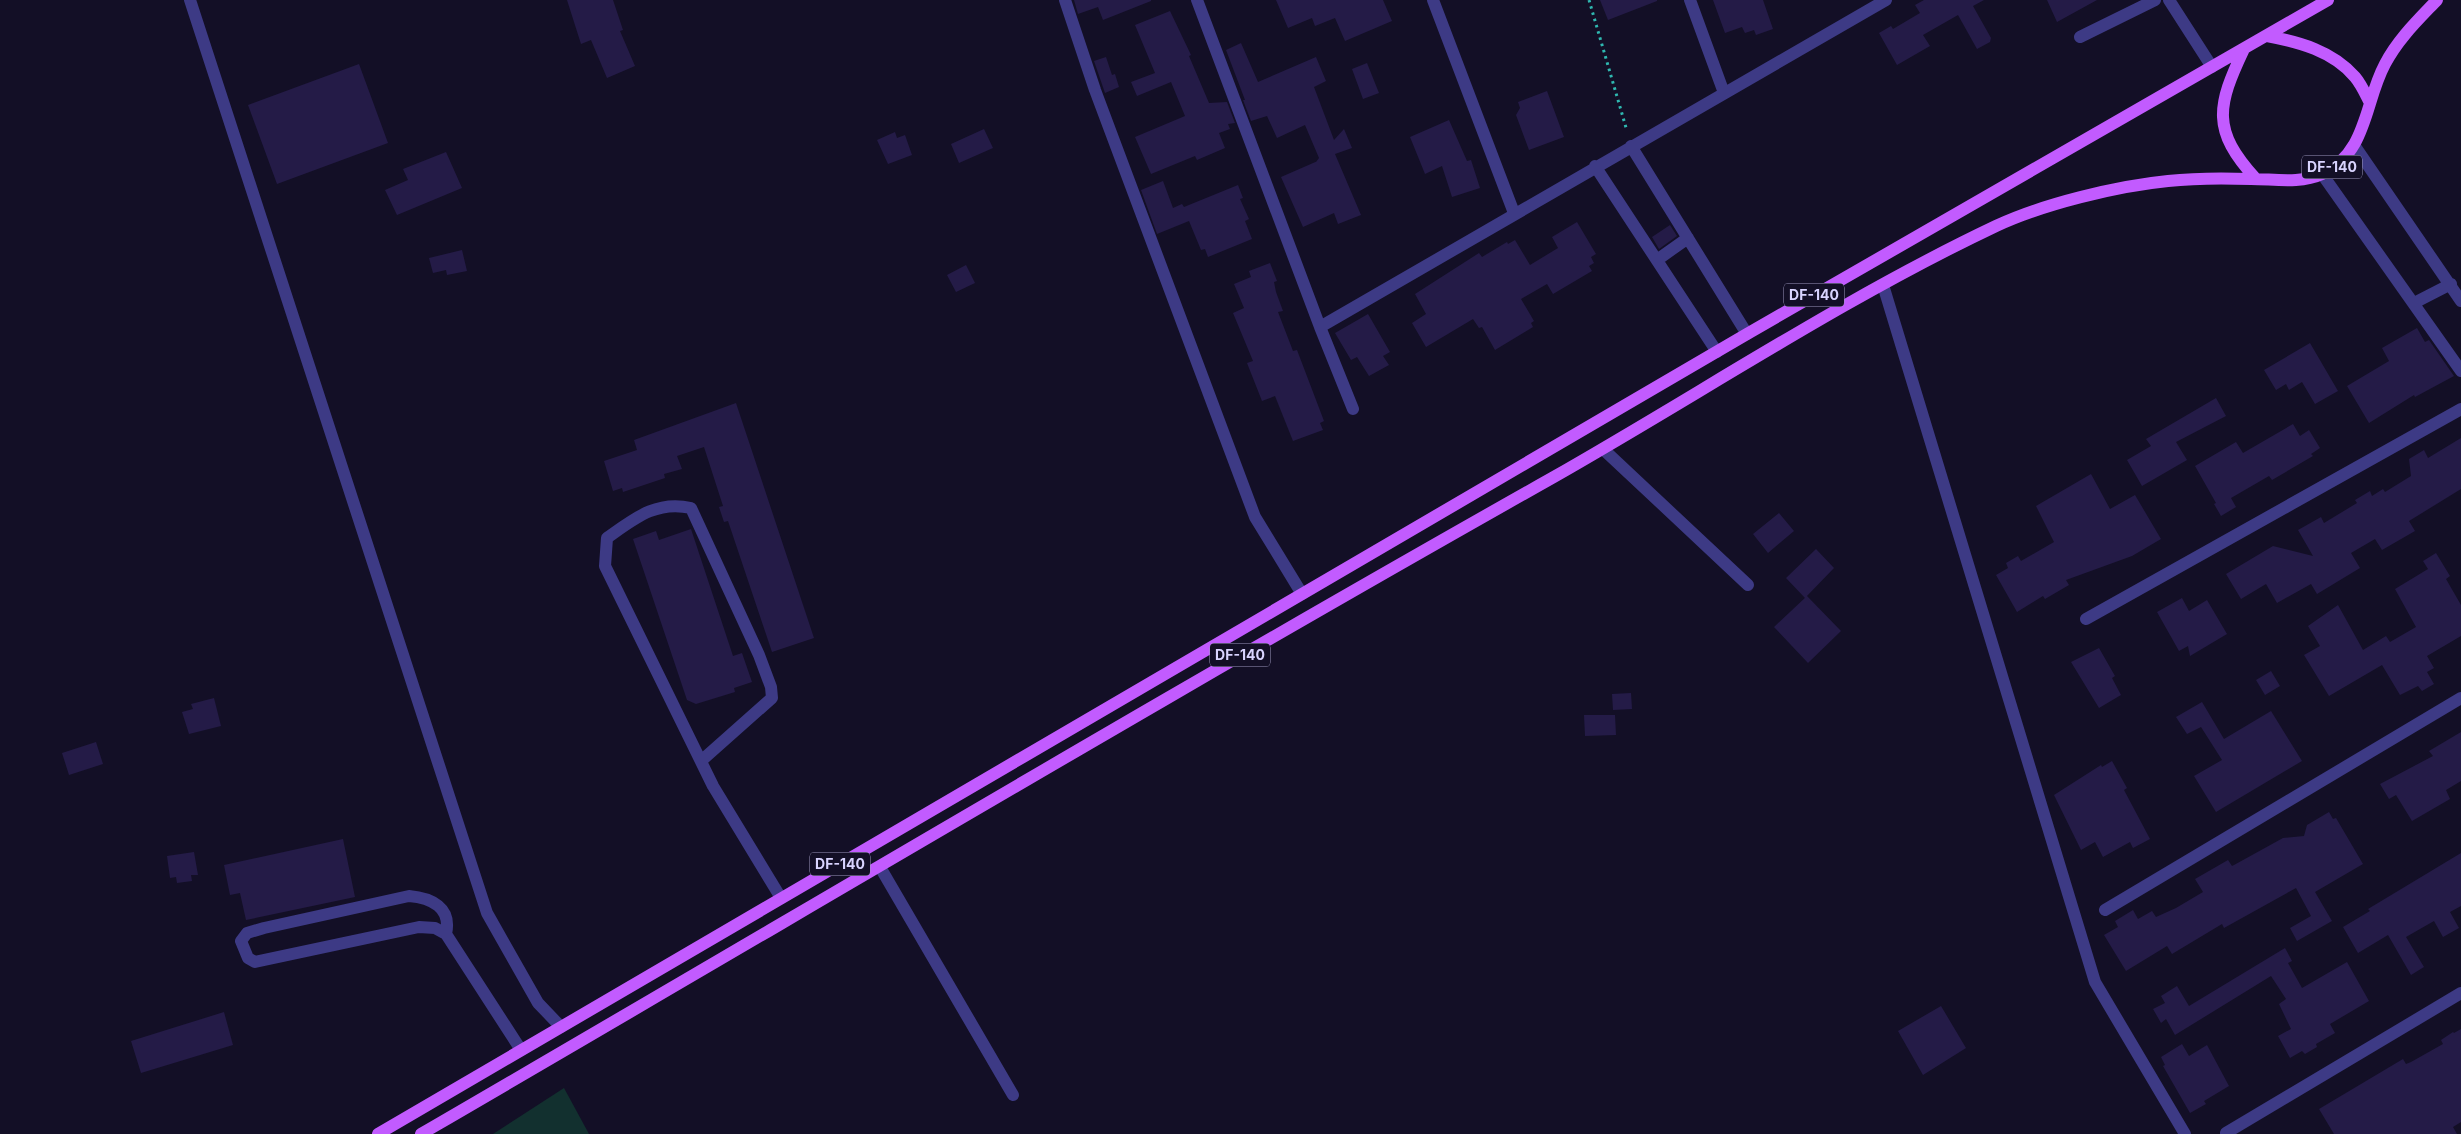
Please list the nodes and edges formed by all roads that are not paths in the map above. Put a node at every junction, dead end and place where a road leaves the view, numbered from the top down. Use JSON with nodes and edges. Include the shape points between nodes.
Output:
{"nodes":[{"id":1,"x":190,"y":0,"type":"edge"},
{"id":2,"x":1065,"y":0,"type":"edge"},
{"id":3,"x":1197,"y":0,"type":"edge"},
{"id":4,"x":1434,"y":0,"type":"edge"},
{"id":5,"x":1690,"y":0,"type":"edge"},
{"id":6,"x":1886,"y":0,"type":"edge"},
{"id":7,"x":2155,"y":0,"type":"edge"},
{"id":8,"x":2169,"y":0,"type":"edge"},
{"id":9,"x":2328,"y":0,"type":"edge"},
{"id":10,"x":2437,"y":0,"type":"edge"},
{"id":11,"x":2266,"y":36,"type":"junction"},
{"id":12,"x":2080,"y":37,"type":"dead end"},
{"id":13,"x":2244,"y":49,"type":"junction"},
{"id":14,"x":2212,"y":66,"type":"junction"},
{"id":15,"x":1724,"y":93,"type":"junction"},
{"id":16,"x":2369,"y":101,"type":"junction"},
{"id":17,"x":2354,"y":145,"type":"junction"},
{"id":18,"x":1631,"y":146,"type":"junction"},
{"id":19,"x":1595,"y":166,"type":"junction"},
{"id":20,"x":2322,"y":174,"type":"junction"},
{"id":21,"x":2256,"y":178,"type":"junction"},
{"id":22,"x":1514,"y":213,"type":"junction"},
{"id":23,"x":1688,"y":238,"type":"junction"},
{"id":24,"x":1657,"y":260,"type":"junction"},
{"id":25,"x":2451,"y":284,"type":"junction"},
{"id":26,"x":1883,"y":285,"type":"junction"},
{"id":27,"x":2461,"y":301,"type":"edge"},
{"id":28,"x":2414,"y":303,"type":"junction"},
{"id":29,"x":1320,"y":327,"type":"junction"},
{"id":30,"x":1747,"y":334,"type":"junction"},
{"id":31,"x":1717,"y":352,"type":"junction"},
{"id":32,"x":2461,"y":371,"type":"edge"},
{"id":33,"x":1353,"y":408,"type":"dead end"},
{"id":34,"x":2461,"y":409,"type":"edge"},
{"id":35,"x":1603,"y":449,"type":"junction"},
{"id":36,"x":1748,"y":585,"type":"dead end"},
{"id":37,"x":1302,"y":594,"type":"junction"},
{"id":38,"x":2086,"y":619,"type":"dead end"},
{"id":39,"x":2461,"y":698,"type":"edge"},
{"id":40,"x":701,"y":761,"type":"junction"},
{"id":41,"x":880,"y":867,"type":"junction"},
{"id":42,"x":781,"y":898,"type":"junction"},
{"id":43,"x":2105,"y":910,"type":"dead end"},
{"id":44,"x":446,"y":934,"type":"junction"},
{"id":45,"x":2461,"y":993,"type":"edge"},
{"id":46,"x":561,"y":1027,"type":"junction"},
{"id":47,"x":521,"y":1050,"type":"junction"},
{"id":48,"x":1013,"y":1095,"type":"dead end"},
{"id":49,"x":2226,"y":1133,"type":"dead end"},
{"id":50,"x":378,"y":1134,"type":"edge"},
{"id":51,"x":421,"y":1134,"type":"edge"},
{"id":52,"x":2185,"y":1134,"type":"edge"}],
"edges":[{"from":1,"to":46,"type":"street","via":[[487,913],[538,1003]]},
{"from":2,"to":37,"type":"street","via":[[1095,90],[1255,517]]},
{"from":3,"to":29,"type":"street"},
{"from":4,"to":22,"type":"street"},
{"from":5,"to":15,"type":"street"},
{"from":6,"to":15,"type":"street"},
{"from":7,"to":12,"type":"street"},
{"from":8,"to":14,"type":"street"},
{"from":9,"to":11,"type":"main road","number":"DF-140"},
{"from":10,"to":16,"type":"main road","number":"DF-140","via":[[2404,34],[2384,65]]},
{"from":11,"to":13,"type":"main road","number":"DF-140"},
{"from":11,"to":16,"type":"main road","via":[[2316,49],[2340,63],[2355,77]]},
{"from":13,"to":14,"type":"main road","number":"DF-140"},
{"from":13,"to":21,"type":"main road","via":[[2228,82],[2222,104],[2223,125],[2238,159]]},
{"from":14,"to":30,"type":"main road","number":"DF-140"},
{"from":15,"to":18,"type":"street"},
{"from":16,"to":17,"type":"main road","number":"DF-140","via":[[2366,124]]},
{"from":17,"to":20,"type":"main road","number":"DF-140"},
{"from":17,"to":25,"type":"street"},
{"from":18,"to":19,"type":"street"},
{"from":18,"to":23,"type":"street"},
{"from":19,"to":22,"type":"street"},
{"from":19,"to":24,"type":"street"},
{"from":20,"to":21,"type":"main road","number":"DF-140","via":[[2295,180]]},
{"from":20,"to":28,"type":"street"},
{"from":21,"to":26,"type":"main road","number":"DF-140","via":[[2166,181],[2077,198],[2001,223]]},
{"from":22,"to":29,"type":"street"},
{"from":23,"to":24,"type":"street"},
{"from":23,"to":30,"type":"street"},
{"from":24,"to":31,"type":"street"},
{"from":25,"to":27,"type":"street"},
{"from":25,"to":28,"type":"street"},
{"from":26,"to":35,"type":"main road","number":"DF-140","via":[[1811,323]]},
{"from":26,"to":52,"type":"street","via":[[2095,982]]},
{"from":28,"to":32,"type":"street"},
{"from":29,"to":33,"type":"street"},
{"from":30,"to":31,"type":"main road","number":"DF-140"},
{"from":31,"to":37,"type":"main road","number":"DF-140"},
{"from":34,"to":38,"type":"street"},
{"from":35,"to":36,"type":"street"},
{"from":35,"to":41,"type":"main road","number":"DF-140","via":[[1304,617]]},
{"from":37,"to":42,"type":"main road","number":"DF-140"},
{"from":39,"to":43,"type":"street"},
{"from":40,"to":40,"type":"street","via":[[605,566],[607,538],[643,512],[676,505],[692,508],[771,687],[772,698]]},
{"from":40,"to":42,"type":"street"},
{"from":41,"to":48,"type":"street"},
{"from":41,"to":51,"type":"main road","number":"DF-140"},
{"from":42,"to":46,"type":"main road","number":"DF-140"},
{"from":44,"to":44,"type":"street","via":[[446,918],[438,904],[424,897],[408,896],[264,928],[247,933],[241,941],[248,958],[254,962],[419,927],[435,928]]},
{"from":44,"to":47,"type":"street"},
{"from":45,"to":49,"type":"street"},
{"from":46,"to":47,"type":"main road","number":"DF-140"},
{"from":47,"to":50,"type":"main road","number":"DF-140"}]}
